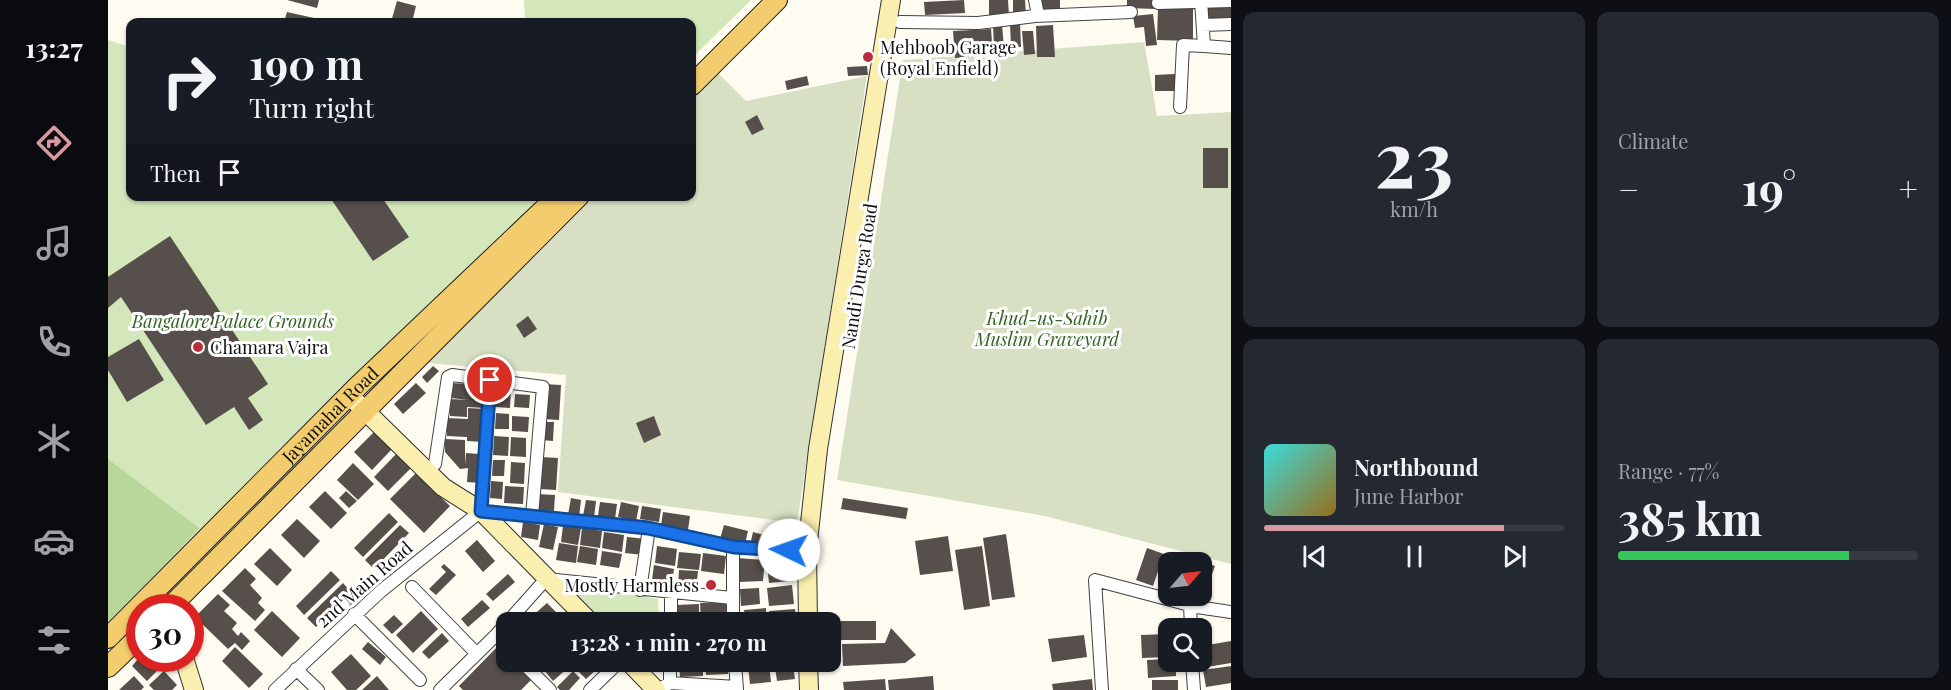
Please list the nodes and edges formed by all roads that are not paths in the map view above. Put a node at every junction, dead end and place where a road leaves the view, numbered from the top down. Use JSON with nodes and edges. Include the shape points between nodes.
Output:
{"nodes":[{"id":1,"x":765,"y":0,"type":"edge"},
{"id":2,"x":777,"y":0,"type":"edge"},
{"id":3,"x":891,"y":0,"type":"edge"},
{"id":4,"x":903,"y":0,"type":"edge"},
{"id":5,"x":1035,"y":0,"type":"edge"},
{"id":6,"x":1201,"y":1,"type":"edge"},
{"id":7,"x":1231,"y":1,"type":"edge"},
{"id":8,"x":1158,"y":3,"type":"dead end"},
{"id":9,"x":1131,"y":12,"type":"dead end"},
{"id":10,"x":1038,"y":15,"type":"junction"},
{"id":11,"x":900,"y":22,"type":"junction"},
{"id":12,"x":1231,"y":24,"type":"edge"},
{"id":13,"x":1203,"y":25,"type":"junction"},
{"id":14,"x":1204,"y":46,"type":"junction"},
{"id":15,"x":1231,"y":48,"type":"edge"},
{"id":16,"x":696,"y":67,"type":"edge"},
{"id":17,"x":696,"y":81,"type":"edge"},
{"id":18,"x":1180,"y":107,"type":"dead end"},
{"id":19,"x":553,"y":201,"type":"edge"},
{"id":20,"x":574,"y":201,"type":"edge"},
{"id":21,"x":490,"y":380,"type":"junction"},
{"id":22,"x":353,"y":392,"type":"junction"},
{"id":23,"x":368,"y":407,"type":"junction"},
{"id":24,"x":435,"y":464,"type":"junction"},
{"id":25,"x":462,"y":496,"type":"junction"},
{"id":26,"x":481,"y":511,"type":"junction"},
{"id":27,"x":532,"y":516,"type":"junction"},
{"id":28,"x":648,"y":528,"type":"junction"},
{"id":29,"x":734,"y":547,"type":"junction"},
{"id":30,"x":807,"y":551,"type":"junction"},
{"id":31,"x":546,"y":579,"type":"junction"},
{"id":32,"x":412,"y":587,"type":"dead end"},
{"id":33,"x":157,"y":590,"type":"junction"},
{"id":34,"x":640,"y":590,"type":"junction"},
{"id":35,"x":671,"y":593,"type":"junction"},
{"id":36,"x":159,"y":594,"type":"edge"},
{"id":37,"x":182,"y":594,"type":"edge"},
{"id":38,"x":1158,"y":597,"type":"edge"},
{"id":39,"x":732,"y":598,"type":"junction"},
{"id":40,"x":1196,"y":606,"type":"edge"},
{"id":41,"x":517,"y":612,"type":"edge"},
{"id":42,"x":580,"y":612,"type":"edge"},
{"id":43,"x":670,"y":612,"type":"edge"},
{"id":44,"x":733,"y":612,"type":"edge"},
{"id":45,"x":808,"y":612,"type":"edge"},
{"id":46,"x":1231,"y":612,"type":"edge"},
{"id":47,"x":354,"y":614,"type":"junction"},
{"id":48,"x":496,"y":635,"type":"edge"},
{"id":49,"x":108,"y":638,"type":"edge"},
{"id":50,"x":126,"y":650,"type":"edge"},
{"id":51,"x":477,"y":654,"type":"junction"},
{"id":52,"x":108,"y":667,"type":"edge"},
{"id":53,"x":296,"y":669,"type":"junction"},
{"id":54,"x":188,"y":672,"type":"edge"},
{"id":55,"x":532,"y":672,"type":"edge"},
{"id":56,"x":609,"y":672,"type":"edge"},
{"id":57,"x":641,"y":672,"type":"edge"},
{"id":58,"x":667,"y":672,"type":"edge"},
{"id":59,"x":736,"y":672,"type":"edge"},
{"id":60,"x":808,"y":672,"type":"edge"},
{"id":61,"x":1193,"y":672,"type":"edge"},
{"id":62,"x":420,"y":680,"type":"dead end"},
{"id":63,"x":661,"y":688,"type":"edge"},
{"id":64,"x":444,"y":689,"type":"edge"},
{"id":65,"x":737,"y":689,"type":"edge"},
{"id":66,"x":194,"y":690,"type":"edge"},
{"id":67,"x":275,"y":690,"type":"edge"},
{"id":68,"x":318,"y":690,"type":"edge"},
{"id":69,"x":550,"y":690,"type":"edge"},
{"id":70,"x":590,"y":690,"type":"edge"},
{"id":71,"x":809,"y":690,"type":"edge"},
{"id":72,"x":1102,"y":690,"type":"edge"},
{"id":73,"x":1194,"y":690,"type":"edge"}],
"edges":[{"from":1,"to":16,"type":"main road"},
{"from":2,"to":17,"type":"main road"},
{"from":3,"to":30,"type":"main road","name":"Nandi Durga Road","via":[[818,449]]},
{"from":4,"to":11,"type":"main road","name":"Nandi Durga Road"},
{"from":5,"to":10,"type":"street"},
{"from":6,"to":7,"type":"street"},
{"from":6,"to":8,"type":"street"},
{"from":6,"to":13,"type":"street"},
{"from":9,"to":10,"type":"street"},
{"from":10,"to":11,"type":"street","via":[[978,22]]},
{"from":11,"to":30,"type":"main road","name":"Nandi Durga Road","via":[[830,452]]},
{"from":12,"to":13,"type":"street"},
{"from":13,"to":14,"type":"street"},
{"from":14,"to":15,"type":"street"},
{"from":14,"to":18,"type":"street","via":[[1183,45]]},
{"from":19,"to":22,"type":"main road","name":"Jayamahal Road"},
{"from":20,"to":23,"type":"main road","name":"Jayamahal Road"},
{"from":21,"to":24,"type":"street","via":[[452,375],[446,380]]},
{"from":21,"to":26,"type":"street"},
{"from":21,"to":27,"type":"street","via":[[543,387]]},
{"from":22,"to":23,"type":"main road"},
{"from":22,"to":33,"type":"main road","name":"Jayamahal Road"},
{"from":23,"to":24,"type":"main road"},
{"from":23,"to":25,"type":"main road","via":[[443,487]]},
{"from":23,"to":37,"type":"main road","name":"Jayamahal Road"},
{"from":24,"to":25,"type":"main road"},
{"from":25,"to":26,"type":"main road"},
{"from":26,"to":27,"type":"street"},
{"from":26,"to":31,"type":"main road"},
{"from":26,"to":47,"type":"street","name":"2nd Main Road"},
{"from":27,"to":28,"type":"street"},
{"from":28,"to":29,"type":"street"},
{"from":28,"to":34,"type":"street"},
{"from":29,"to":30,"type":"street"},
{"from":29,"to":39,"type":"street"},
{"from":30,"to":45,"type":"main road","name":"Nandi Durga Road"},
{"from":31,"to":34,"type":"street"},
{"from":31,"to":41,"type":"street"},
{"from":31,"to":42,"type":"main road"},
{"from":32,"to":51,"type":"street"},
{"from":33,"to":36,"type":"main road"},
{"from":33,"to":49,"type":"main road","name":"Jayamahal Road"},
{"from":34,"to":35,"type":"street"},
{"from":35,"to":39,"type":"street"},
{"from":35,"to":43,"type":"street"},
{"from":38,"to":72,"type":"street","via":[[1095,580]]},
{"from":39,"to":44,"type":"street"},
{"from":40,"to":46,"type":"street"},
{"from":47,"to":53,"type":"street","name":"2nd Main Road"},
{"from":47,"to":62,"type":"street"},
{"from":48,"to":51,"type":"street"},
{"from":50,"to":52,"type":"main road"},
{"from":51,"to":64,"type":"street"},
{"from":53,"to":67,"type":"street","name":"2nd Main Road"},
{"from":53,"to":68,"type":"street"},
{"from":54,"to":66,"type":"main road"},
{"from":55,"to":69,"type":"street"},
{"from":56,"to":70,"type":"street"},
{"from":57,"to":63,"type":"main road"},
{"from":58,"to":63,"type":"street"},
{"from":59,"to":65,"type":"street"},
{"from":60,"to":71,"type":"main road"},
{"from":61,"to":73,"type":"street"},
{"from":63,"to":65,"type":"street"}]}
